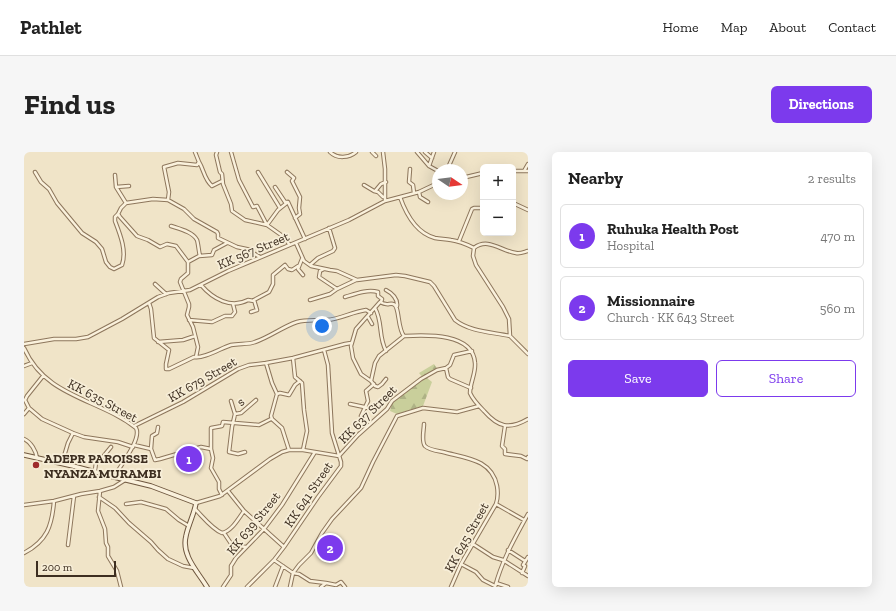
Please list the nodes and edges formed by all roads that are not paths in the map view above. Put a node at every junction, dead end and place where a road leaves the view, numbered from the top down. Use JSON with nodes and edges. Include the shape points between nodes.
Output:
{"nodes":[{"id":1,"x":195,"y":152,"type":"edge"},
{"id":2,"x":217,"y":152,"type":"edge"},
{"id":3,"x":231,"y":152,"type":"edge"},
{"id":4,"x":330,"y":152,"type":"edge"},
{"id":5,"x":356,"y":152,"type":"edge"},
{"id":6,"x":372,"y":152,"type":"edge"},
{"id":7,"x":382,"y":152,"type":"edge"},
{"id":8,"x":417,"y":152,"type":"edge"},
{"id":9,"x":425,"y":152,"type":"edge"},
{"id":10,"x":434,"y":152,"type":"edge"},
{"id":11,"x":455,"y":152,"type":"edge"},
{"id":12,"x":376,"y":156,"type":"dead end"},
{"id":13,"x":432,"y":158,"type":"junction"},
{"id":14,"x":199,"y":162,"type":"junction"},
{"id":15,"x":450,"y":164,"type":"edge"},
{"id":16,"x":528,"y":164,"type":"edge"},
{"id":17,"x":429,"y":166,"type":"junction"},
{"id":18,"x":432,"y":168,"type":"edge"},
{"id":19,"x":410,"y":169,"type":"dead end"},
{"id":20,"x":526,"y":171,"type":"edge"},
{"id":21,"x":35,"y":172,"type":"dead end"},
{"id":22,"x":258,"y":172,"type":"dead end"},
{"id":23,"x":287,"y":172,"type":"dead end"},
{"id":24,"x":480,"y":174,"type":"edge"},
{"id":25,"x":115,"y":175,"type":"dead end"},
{"id":26,"x":468,"y":177,"type":"edge"},
{"id":27,"x":222,"y":181,"type":"junction"},
{"id":28,"x":386,"y":182,"type":"junction"},
{"id":29,"x":364,"y":185,"type":"dead end"},
{"id":30,"x":116,"y":186,"type":"junction"},
{"id":31,"x":129,"y":186,"type":"dead end"},
{"id":32,"x":432,"y":186,"type":"edge"},
{"id":33,"x":275,"y":187,"type":"dead end"},
{"id":34,"x":376,"y":190,"type":"junction"},
{"id":35,"x":419,"y":192,"type":"junction"},
{"id":36,"x":414,"y":193,"type":"junction"},
{"id":37,"x":385,"y":196,"type":"junction"},
{"id":38,"x":400,"y":197,"type":"junction"},
{"id":39,"x":168,"y":200,"type":"junction"},
{"id":40,"x":385,"y":201,"type":"junction"},
{"id":41,"x":288,"y":202,"type":"junction"},
{"id":42,"x":428,"y":202,"type":"dead end"},
{"id":43,"x":126,"y":203,"type":"junction"},
{"id":44,"x":516,"y":204,"type":"edge"},
{"id":45,"x":280,"y":208,"type":"junction"},
{"id":46,"x":480,"y":208,"type":"edge"},
{"id":47,"x":528,"y":210,"type":"edge"},
{"id":48,"x":118,"y":214,"type":"junction"},
{"id":49,"x":295,"y":218,"type":"junction"},
{"id":50,"x":267,"y":225,"type":"junction"},
{"id":51,"x":171,"y":226,"type":"dead end"},
{"id":52,"x":329,"y":228,"type":"junction"},
{"id":53,"x":306,"y":239,"type":"junction"},
{"id":54,"x":459,"y":241,"type":"junction"},
{"id":55,"x":228,"y":243,"type":"junction"},
{"id":56,"x":296,"y":243,"type":"junction"},
{"id":57,"x":289,"y":244,"type":"junction"},
{"id":58,"x":474,"y":248,"type":"junction"},
{"id":59,"x":528,"y":251,"type":"edge"},
{"id":60,"x":200,"y":256,"type":"junction"},
{"id":61,"x":260,"y":257,"type":"junction"},
{"id":62,"x":302,"y":258,"type":"junction"},
{"id":63,"x":188,"y":262,"type":"junction"},
{"id":64,"x":310,"y":265,"type":"junction"},
{"id":65,"x":298,"y":266,"type":"junction"},
{"id":66,"x":325,"y":269,"type":"junction"},
{"id":67,"x":304,"y":275,"type":"dead end"},
{"id":68,"x":357,"y":280,"type":"junction"},
{"id":69,"x":155,"y":284,"type":"dead end"},
{"id":70,"x":201,"y":285,"type":"junction"},
{"id":71,"x":337,"y":288,"type":"junction"},
{"id":72,"x":386,"y":290,"type":"dead end"},
{"id":73,"x":183,"y":291,"type":"junction"},
{"id":74,"x":166,"y":294,"type":"junction"},
{"id":75,"x":345,"y":297,"type":"dead end"},
{"id":76,"x":310,"y":300,"type":"dead end"},
{"id":77,"x":254,"y":301,"type":"junction"},
{"id":78,"x":381,"y":302,"type":"junction"},
{"id":79,"x":149,"y":304,"type":"junction"},
{"id":80,"x":233,"y":304,"type":"junction"},
{"id":81,"x":397,"y":306,"type":"junction"},
{"id":82,"x":375,"y":308,"type":"junction"},
{"id":83,"x":251,"y":312,"type":"dead end"},
{"id":84,"x":371,"y":313,"type":"junction"},
{"id":85,"x":368,"y":316,"type":"junction"},
{"id":86,"x":189,"y":320,"type":"junction"},
{"id":87,"x":372,"y":324,"type":"dead end"},
{"id":88,"x":195,"y":336,"type":"junction"},
{"id":89,"x":404,"y":336,"type":"junction"},
{"id":90,"x":510,"y":336,"type":"junction"},
{"id":91,"x":157,"y":342,"type":"junction"},
{"id":92,"x":351,"y":343,"type":"junction"},
{"id":93,"x":24,"y":344,"type":"edge"},
{"id":94,"x":24,"y":348,"type":"edge"},
{"id":95,"x":324,"y":350,"type":"junction"},
{"id":96,"x":386,"y":351,"type":"junction"},
{"id":97,"x":472,"y":351,"type":"junction"},
{"id":98,"x":528,"y":354,"type":"edge"},
{"id":99,"x":196,"y":357,"type":"junction"},
{"id":100,"x":293,"y":358,"type":"junction"},
{"id":101,"x":32,"y":363,"type":"junction"},
{"id":102,"x":266,"y":364,"type":"junction"},
{"id":103,"x":24,"y":366,"type":"edge"},
{"id":104,"x":446,"y":368,"type":"junction"},
{"id":105,"x":43,"y":376,"type":"junction"},
{"id":106,"x":386,"y":380,"type":"dead end"},
{"id":107,"x":300,"y":381,"type":"junction"},
{"id":108,"x":370,"y":381,"type":"junction"},
{"id":109,"x":374,"y":384,"type":"junction"},
{"id":110,"x":471,"y":388,"type":"junction"},
{"id":111,"x":277,"y":394,"type":"junction"},
{"id":112,"x":256,"y":400,"type":"dead end"},
{"id":113,"x":230,"y":401,"type":"dead end"},
{"id":114,"x":350,"y":404,"type":"dead end"},
{"id":115,"x":479,"y":406,"type":"junction"},
{"id":116,"x":29,"y":408,"type":"junction"},
{"id":117,"x":368,"y":408,"type":"junction"},
{"id":118,"x":24,"y":414,"type":"edge"},
{"id":119,"x":235,"y":414,"type":"junction"},
{"id":120,"x":361,"y":416,"type":"dead end"},
{"id":121,"x":271,"y":419,"type":"junction"},
{"id":122,"x":528,"y":419,"type":"edge"},
{"id":123,"x":233,"y":423,"type":"junction"},
{"id":124,"x":424,"y":424,"type":"dead end"},
{"id":125,"x":134,"y":426,"type":"junction"},
{"id":126,"x":505,"y":426,"type":"junction"},
{"id":127,"x":158,"y":427,"type":"dead end"},
{"id":128,"x":73,"y":433,"type":"junction"},
{"id":129,"x":24,"y":439,"type":"edge"},
{"id":130,"x":133,"y":446,"type":"junction"},
{"id":131,"x":111,"y":447,"type":"dead end"},
{"id":132,"x":211,"y":448,"type":"junction"},
{"id":133,"x":151,"y":449,"type":"junction"},
{"id":134,"x":289,"y":450,"type":"junction"},
{"id":135,"x":303,"y":450,"type":"junction"},
{"id":136,"x":245,"y":452,"type":"dead end"},
{"id":137,"x":315,"y":452,"type":"junction"},
{"id":138,"x":24,"y":455,"type":"edge"},
{"id":139,"x":339,"y":456,"type":"junction"},
{"id":140,"x":528,"y":457,"type":"edge"},
{"id":141,"x":37,"y":458,"type":"junction"},
{"id":142,"x":62,"y":463,"type":"junction"},
{"id":143,"x":95,"y":471,"type":"junction"},
{"id":144,"x":114,"y":477,"type":"junction"},
{"id":145,"x":125,"y":480,"type":"junction"},
{"id":146,"x":100,"y":491,"type":"junction"},
{"id":147,"x":228,"y":491,"type":"junction"},
{"id":148,"x":222,"y":495,"type":"junction"},
{"id":149,"x":74,"y":496,"type":"junction"},
{"id":150,"x":99,"y":497,"type":"junction"},
{"id":151,"x":54,"y":501,"type":"junction"},
{"id":152,"x":196,"y":503,"type":"junction"},
{"id":153,"x":126,"y":504,"type":"dead end"},
{"id":154,"x":496,"y":504,"type":"junction"},
{"id":155,"x":24,"y":505,"type":"edge"},
{"id":156,"x":195,"y":509,"type":"junction"},
{"id":157,"x":244,"y":511,"type":"junction"},
{"id":158,"x":527,"y":517,"type":"edge"},
{"id":159,"x":189,"y":526,"type":"junction"},
{"id":160,"x":264,"y":529,"type":"junction"},
{"id":161,"x":224,"y":533,"type":"junction"},
{"id":162,"x":473,"y":544,"type":"junction"},
{"id":163,"x":68,"y":545,"type":"dead end"},
{"id":164,"x":246,"y":547,"type":"junction"},
{"id":165,"x":284,"y":547,"type":"junction"},
{"id":166,"x":508,"y":550,"type":"junction"},
{"id":167,"x":24,"y":553,"type":"edge"},
{"id":168,"x":528,"y":557,"type":"edge"},
{"id":169,"x":274,"y":560,"type":"junction"},
{"id":170,"x":504,"y":560,"type":"junction"},
{"id":171,"x":525,"y":562,"type":"junction"},
{"id":172,"x":461,"y":564,"type":"junction"},
{"id":173,"x":283,"y":566,"type":"junction"},
{"id":174,"x":195,"y":568,"type":"junction"},
{"id":175,"x":293,"y":573,"type":"junction"},
{"id":176,"x":522,"y":573,"type":"junction"},
{"id":177,"x":528,"y":576,"type":"edge"},
{"id":178,"x":326,"y":583,"type":"junction"},
{"id":179,"x":496,"y":585,"type":"edge"},
{"id":180,"x":121,"y":587,"type":"edge"},
{"id":181,"x":207,"y":587,"type":"edge"},
{"id":182,"x":223,"y":587,"type":"edge"},
{"id":183,"x":247,"y":587,"type":"edge"},
{"id":184,"x":275,"y":587,"type":"edge"},
{"id":185,"x":290,"y":587,"type":"edge"},
{"id":186,"x":321,"y":587,"type":"edge"},
{"id":187,"x":345,"y":587,"type":"edge"},
{"id":188,"x":451,"y":587,"type":"edge"},
{"id":189,"x":508,"y":587,"type":"edge"}],
"edges":[{"from":1,"to":14,"type":"street"},
{"from":2,"to":27,"type":"street"},
{"from":3,"to":50,"type":"street","via":[[239,180],[253,207],[257,206]]},
{"from":4,"to":5,"type":"street","via":[[333,156],[342,157]]},
{"from":6,"to":12,"type":"street"},
{"from":7,"to":28,"type":"street"},
{"from":8,"to":17,"type":"street"},
{"from":9,"to":13,"type":"street"},
{"from":10,"to":13,"type":"street"},
{"from":11,"to":15,"type":"street"},
{"from":13,"to":17,"type":"street"},
{"from":14,"to":27,"type":"street","via":[[203,175],[212,186]]},
{"from":14,"to":39,"type":"street","via":[[164,166]]},
{"from":16,"to":20,"type":"street"},
{"from":17,"to":18,"type":"street"},
{"from":19,"to":36,"type":"street","via":[[409,182],[413,185]]},
{"from":21,"to":48,"type":"street","via":[[72,221],[102,249],[106,262],[114,269],[122,265],[124,256],[115,221]]},
{"from":22,"to":45,"type":"street"},
{"from":23,"to":49,"type":"street","via":[[294,178],[292,181],[300,197],[300,214]]},
{"from":24,"to":26,"type":"street"},
{"from":25,"to":30,"type":"street"},
{"from":27,"to":50,"type":"street","via":[[232,211],[244,220]]},
{"from":28,"to":34,"type":"street"},
{"from":28,"to":37,"type":"street"},
{"from":29,"to":34,"type":"street"},
{"from":30,"to":31,"type":"street"},
{"from":30,"to":43,"type":"street"},
{"from":32,"to":35,"type":"street","name":"KK 567 Street"},
{"from":33,"to":41,"type":"street","via":[[285,202]]},
{"from":34,"to":37,"type":"street"},
{"from":35,"to":36,"type":"street","name":"KK 567 Street"},
{"from":35,"to":42,"type":"street","via":[[420,197]]},
{"from":36,"to":38,"type":"street","name":"KK 567 Street"},
{"from":37,"to":40,"type":"street"},
{"from":38,"to":40,"type":"street","name":"KK 567 Street"},
{"from":38,"to":54,"type":"street","via":[[410,220],[428,236]]},
{"from":39,"to":43,"type":"street","via":[[153,199]]},
{"from":39,"to":55,"type":"street","via":[[217,232],[218,238]]},
{"from":40,"to":52,"type":"street","name":"KK 567 Street"},
{"from":41,"to":45,"type":"street"},
{"from":41,"to":49,"type":"street"},
{"from":43,"to":48,"type":"street"},
{"from":44,"to":47,"type":"street"},
{"from":45,"to":50,"type":"street"},
{"from":46,"to":54,"type":"street","via":[[472,209]]},
{"from":48,"to":63,"type":"street","via":[[137,236],[160,247],[167,244],[176,246]]},
{"from":49,"to":53,"type":"street"},
{"from":50,"to":57,"type":"street","via":[[284,237]]},
{"from":51,"to":60,"type":"street","via":[[194,235]]},
{"from":52,"to":53,"type":"street","name":"KK 567 Street"},
{"from":52,"to":64,"type":"street","via":[[335,248]]},
{"from":53,"to":56,"type":"street","name":"KK 567 Street"},
{"from":54,"to":58,"type":"street"},
{"from":55,"to":60,"type":"street","via":[[214,250],[212,255]]},
{"from":55,"to":61,"type":"street","via":[[251,250]]},
{"from":56,"to":57,"type":"street","name":"KK 567 Street"},
{"from":56,"to":62,"type":"street"},
{"from":57,"to":61,"type":"street","name":"KK 567 Street"},
{"from":58,"to":59,"type":"street","via":[[487,244],[517,254]]},
{"from":58,"to":90,"type":"street","via":[[473,260],[507,314]]},
{"from":60,"to":63,"type":"street"},
{"from":61,"to":70,"type":"street","name":"KK 567 Street"},
{"from":62,"to":64,"type":"street"},
{"from":62,"to":65,"type":"street"},
{"from":63,"to":73,"type":"street","via":[[188,273],[180,280]]},
{"from":64,"to":66,"type":"street"},
{"from":65,"to":67,"type":"street","via":[[299,272]]},
{"from":65,"to":77,"type":"street","via":[[292,270],[283,266],[272,276],[274,282],[269,292]]},
{"from":66,"to":68,"type":"street","via":[[344,273]]},
{"from":66,"to":71,"type":"street","via":[[320,271],[319,277]]},
{"from":68,"to":71,"type":"street"},
{"from":68,"to":90,"type":"street","via":[[396,275],[430,282],[460,324]]},
{"from":69,"to":74,"type":"street"},
{"from":70,"to":73,"type":"street","name":"KK 567 Street"},
{"from":70,"to":80,"type":"street","via":[[222,302]]},
{"from":71,"to":76,"type":"street","via":[[330,294]]},
{"from":72,"to":81,"type":"street","via":[[395,298]]},
{"from":73,"to":74,"type":"street","name":"KK 567 Street"},
{"from":73,"to":86,"type":"street","via":[[190,308],[187,315]]},
{"from":74,"to":79,"type":"street","name":"KK 567 Street"},
{"from":75,"to":78,"type":"street","via":[[378,292],[378,296],[382,298]]},
{"from":77,"to":80,"type":"street"},
{"from":77,"to":83,"type":"street","via":[[257,310]]},
{"from":78,"to":81,"type":"street"},
{"from":78,"to":82,"type":"street"},
{"from":79,"to":91,"type":"street","via":[[154,338]]},
{"from":79,"to":93,"type":"street","name":"KK 567 Street","via":[[100,331],[79,339],[54,338]]},
{"from":80,"to":86,"type":"street","via":[[235,313],[232,316],[225,316],[212,322]]},
{"from":81,"to":89,"type":"street","via":[[399,326]]},
{"from":82,"to":84,"type":"street"},
{"from":82,"to":96,"type":"street"},
{"from":84,"to":85,"type":"street"},
{"from":84,"to":99,"type":"street","via":[[366,310],[340,318],[299,321],[255,342],[231,345]]},
{"from":85,"to":87,"type":"street"},
{"from":85,"to":92,"type":"street","via":[[354,332]]},
{"from":86,"to":88,"type":"street"},
{"from":88,"to":91,"type":"street","via":[[183,340]]},
{"from":88,"to":99,"type":"street","via":[[198,347]]},
{"from":89,"to":96,"type":"street"},
{"from":89,"to":97,"type":"street","via":[[432,335],[462,342]]},
{"from":90,"to":98,"type":"street"},
{"from":91,"to":99,"type":"street","via":[[169,350],[166,369]]},
{"from":92,"to":95,"type":"street","name":"KK 679 Street"},
{"from":92,"to":108,"type":"street","via":[[351,352],[361,374]]},
{"from":94,"to":101,"type":"street","name":"KK 635 Street"},
{"from":95,"to":100,"type":"street","name":"KK 679 Street"},
{"from":95,"to":139,"type":"street","name":"KK 641 Street","via":[[328,365],[332,433]]},
{"from":96,"to":108,"type":"street","via":[[375,363]]},
{"from":97,"to":104,"type":"street","name":"KK 637 Street","via":[[454,355]]},
{"from":97,"to":110,"type":"street","via":[[475,370]]},
{"from":100,"to":102,"type":"street","name":"KK 679 Street"},
{"from":100,"to":107,"type":"street","via":[[295,378]]},
{"from":101,"to":103,"type":"street"},
{"from":101,"to":105,"type":"street","name":"KK 635 Street"},
{"from":102,"to":111,"type":"street"},
{"from":102,"to":125,"type":"street","name":"KK 679 Street","via":[[249,365],[238,369],[183,402]]},
{"from":104,"to":110,"type":"street","via":[[450,379]]},
{"from":104,"to":139,"type":"street","name":"KK 637 Street","via":[[429,374],[404,391]]},
{"from":105,"to":116,"type":"street","via":[[26,398]]},
{"from":105,"to":125,"type":"street","name":"KK 635 Street","via":[[72,395]]},
{"from":106,"to":109,"type":"street","via":[[380,386]]},
{"from":107,"to":111,"type":"street","via":[[289,395]]},
{"from":107,"to":135,"type":"street","via":[[303,388],[307,432]]},
{"from":108,"to":109,"type":"street"},
{"from":109,"to":117,"type":"street","via":[[366,391]]},
{"from":110,"to":115,"type":"street","via":[[471,396]]},
{"from":111,"to":121,"type":"street"},
{"from":112,"to":119,"type":"street","name":"s","via":[[240,414]]},
{"from":113,"to":119,"type":"street"},
{"from":114,"to":117,"type":"street"},
{"from":115,"to":126,"type":"street","via":[[497,423]]},
{"from":115,"to":175,"type":"street","via":[[457,412],[424,408],[397,416],[361,488],[332,519],[311,554]]},
{"from":116,"to":118,"type":"street"},
{"from":116,"to":128,"type":"street","via":[[42,419]]},
{"from":117,"to":120,"type":"street"},
{"from":119,"to":123,"type":"street"},
{"from":121,"to":123,"type":"street","via":[[259,424]]},
{"from":121,"to":134,"type":"street","via":[[282,428]]},
{"from":122,"to":126,"type":"street","via":[[519,424]]},
{"from":123,"to":132,"type":"street","via":[[223,422],[222,426],[211,428]]},
{"from":123,"to":136,"type":"street","via":[[229,452]]},
{"from":124,"to":154,"type":"street","name":"KK 645 Street","via":[[425,446],[488,467],[496,480]]},
{"from":125,"to":130,"type":"street","name":"KK 635 Street","via":[[138,431]]},
{"from":126,"to":140,"type":"street","via":[[502,446],[505,454],[527,459]]},
{"from":127,"to":133,"type":"street","via":[[157,433],[152,436]]},
{"from":128,"to":130,"type":"street"},
{"from":128,"to":142,"type":"street"},
{"from":129,"to":141,"type":"street","via":[[35,450]]},
{"from":130,"to":133,"type":"street"},
{"from":130,"to":144,"type":"street"},
{"from":131,"to":143,"type":"street","via":[[96,462]]},
{"from":132,"to":133,"type":"street","via":[[201,447],[155,460]]},
{"from":132,"to":148,"type":"street","via":[[211,468],[219,482]]},
{"from":134,"to":135,"type":"street","name":"KK 637 Street"},
{"from":134,"to":147,"type":"street","name":"KK 637 Street","via":[[270,459]]},
{"from":135,"to":137,"type":"street","name":"KK 637 Street"},
{"from":137,"to":139,"type":"street","name":"KK 637 Street"},
{"from":137,"to":160,"type":"street","name":"KK 639 Street"},
{"from":138,"to":141,"type":"main road"},
{"from":139,"to":165,"type":"street","name":"KK 641 Street","via":[[339,469]]},
{"from":141,"to":142,"type":"main road"},
{"from":142,"to":143,"type":"main road"},
{"from":143,"to":144,"type":"main road"},
{"from":144,"to":145,"type":"main road"},
{"from":145,"to":146,"type":"street","via":[[114,488]]},
{"from":145,"to":152,"type":"main road","via":[[151,486]]},
{"from":146,"to":149,"type":"street"},
{"from":146,"to":150,"type":"street"},
{"from":147,"to":148,"type":"street","name":"KK 637 Street"},
{"from":147,"to":157,"type":"street"},
{"from":148,"to":152,"type":"street","name":"KK 637 Street"},
{"from":149,"to":151,"type":"street"},
{"from":149,"to":163,"type":"street"},
{"from":150,"to":174,"type":"street","via":[[115,508],[168,560]]},
{"from":150,"to":180,"type":"street","via":[[98,511],[105,528],[108,556],[117,571]]},
{"from":151,"to":155,"type":"street"},
{"from":151,"to":167,"type":"street","via":[[53,518],[48,531],[34,548]]},
{"from":152,"to":156,"type":"main road"},
{"from":153,"to":159,"type":"street","via":[[141,502],[166,508]]},
{"from":154,"to":158,"type":"street"},
{"from":154,"to":162,"type":"street","name":"KK 645 Street"},
{"from":156,"to":159,"type":"main road"},
{"from":156,"to":161,"type":"street","via":[[214,529]]},
{"from":157,"to":160,"type":"street"},
{"from":157,"to":161,"type":"street"},
{"from":158,"to":166,"type":"street"},
{"from":159,"to":174,"type":"main road","via":[[184,544],[187,556]]},
{"from":160,"to":164,"type":"street","name":"KK 639 Street"},
{"from":160,"to":165,"type":"street"},
{"from":161,"to":164,"type":"street","via":[[232,545]]},
{"from":162,"to":170,"type":"street","via":[[492,557]]},
{"from":162,"to":172,"type":"street","name":"KK 645 Street"},
{"from":164,"to":182,"type":"street","name":"KK 639 Street","via":[[231,566],[231,575]]},
{"from":165,"to":169,"type":"street","name":"KK 641 Street"},
{"from":166,"to":170,"type":"street"},
{"from":166,"to":171,"type":"street"},
{"from":168,"to":171,"type":"street"},
{"from":169,"to":173,"type":"street"},
{"from":169,"to":183,"type":"street","name":"KK 641 Street"},
{"from":170,"to":176,"type":"street"},
{"from":170,"to":179,"type":"street"},
{"from":171,"to":176,"type":"street"},
{"from":172,"to":179,"type":"street","via":[[476,572],[483,580]]},
{"from":172,"to":188,"type":"street","name":"KK 645 Street"},
{"from":173,"to":175,"type":"street"},
{"from":173,"to":184,"type":"street"},
{"from":174,"to":181,"type":"main road"},
{"from":175,"to":178,"type":"street","via":[[313,582]]},
{"from":175,"to":185,"type":"street"},
{"from":176,"to":177,"type":"street"},
{"from":178,"to":186,"type":"street"},
{"from":178,"to":187,"type":"street","via":[[336,585],[341,582]]},
{"from":179,"to":189,"type":"street"}]}
